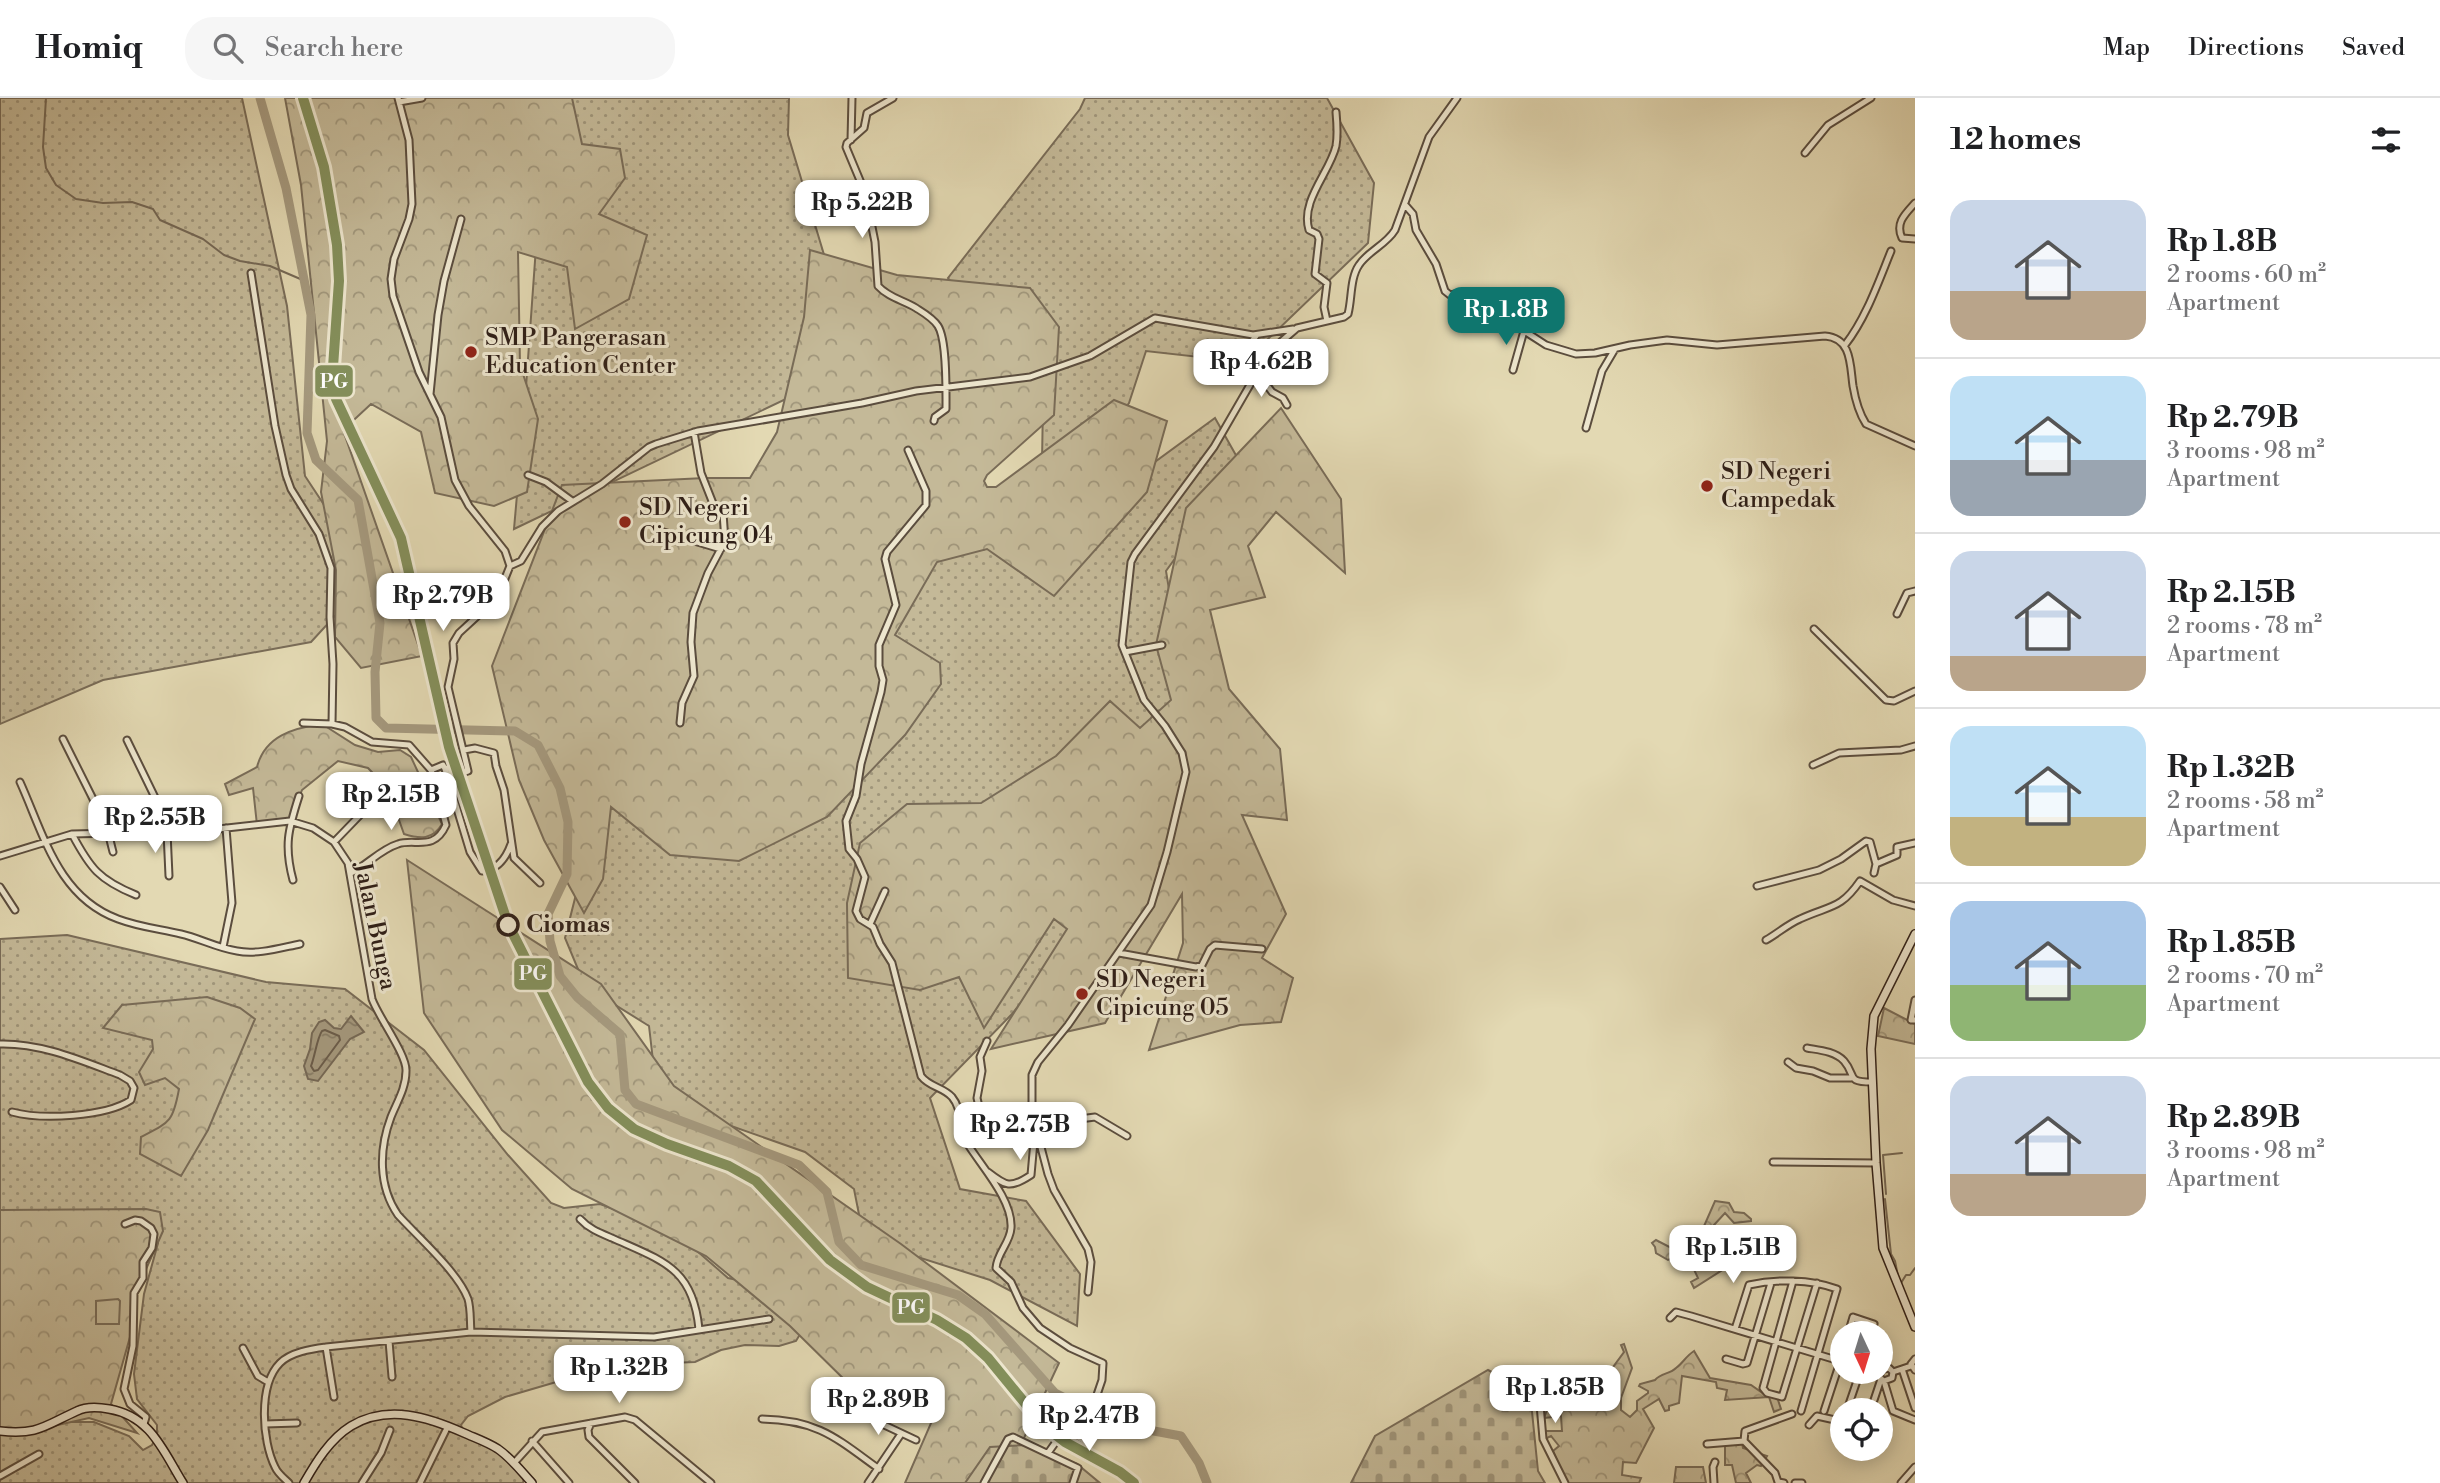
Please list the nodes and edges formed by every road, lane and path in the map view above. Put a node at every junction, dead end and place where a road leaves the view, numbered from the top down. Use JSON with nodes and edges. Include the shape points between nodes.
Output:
{"nodes":[{"id":1,"x":422,"y":98,"type":"edge"},
{"id":2,"x":852,"y":98,"type":"edge"},
{"id":3,"x":893,"y":98,"type":"edge"},
{"id":4,"x":1457,"y":98,"type":"edge"},
{"id":5,"x":1871,"y":98,"type":"edge"},
{"id":6,"x":399,"y":100,"type":"edge"},
{"id":7,"x":1336,"y":112,"type":"dead end"},
{"id":8,"x":850,"y":140,"type":"junction"},
{"id":9,"x":1805,"y":153,"type":"dead end"},
{"id":10,"x":1914,"y":203,"type":"edge"},
{"id":11,"x":1406,"y":206,"type":"junction"},
{"id":12,"x":461,"y":219,"type":"dead end"},
{"id":13,"x":1915,"y":239,"type":"edge"},
{"id":14,"x":1891,"y":251,"type":"dead end"},
{"id":15,"x":251,"y":273,"type":"dead end"},
{"id":16,"x":1327,"y":321,"type":"junction"},
{"id":17,"x":1297,"y":328,"type":"junction"},
{"id":18,"x":1524,"y":331,"type":"junction"},
{"id":19,"x":1256,"y":335,"type":"junction"},
{"id":20,"x":1844,"y":345,"type":"junction"},
{"id":21,"x":1615,"y":349,"type":"junction"},
{"id":22,"x":1243,"y":353,"type":"junction"},
{"id":23,"x":1230,"y":369,"type":"dead end"},
{"id":24,"x":1513,"y":370,"type":"dead end"},
{"id":25,"x":1258,"y":371,"type":"junction"},
{"id":26,"x":946,"y":387,"type":"junction"},
{"id":27,"x":430,"y":394,"type":"junction"},
{"id":28,"x":1287,"y":405,"type":"dead end"},
{"id":29,"x":934,"y":421,"type":"dead end"},
{"id":30,"x":1586,"y":428,"type":"dead end"},
{"id":31,"x":694,"y":432,"type":"junction"},
{"id":32,"x":1915,"y":446,"type":"edge"},
{"id":33,"x":908,"y":450,"type":"dead end"},
{"id":34,"x":527,"y":475,"type":"dead end"},
{"id":35,"x":572,"y":501,"type":"junction"},
{"id":36,"x":657,"y":530,"type":"dead end"},
{"id":37,"x":721,"y":549,"type":"junction"},
{"id":38,"x":510,"y":566,"type":"junction"},
{"id":39,"x":1915,"y":591,"type":"edge"},
{"id":40,"x":1897,"y":614,"type":"dead end"},
{"id":41,"x":1814,"y":629,"type":"dead end"},
{"id":42,"x":1162,"y":645,"type":"dead end"},
{"id":43,"x":1125,"y":652,"type":"junction"},
{"id":44,"x":1915,"y":691,"type":"edge"},
{"id":45,"x":303,"y":723,"type":"dead end"},
{"id":46,"x":680,"y":723,"type":"dead end"},
{"id":47,"x":332,"y":724,"type":"junction"},
{"id":48,"x":63,"y":739,"type":"dead end"},
{"id":49,"x":127,"y":740,"type":"dead end"},
{"id":50,"x":1915,"y":746,"type":"edge"},
{"id":51,"x":463,"y":749,"type":"junction"},
{"id":52,"x":1813,"y":765,"type":"dead end"},
{"id":53,"x":445,"y":769,"type":"junction"},
{"id":54,"x":430,"y":770,"type":"junction"},
{"id":55,"x":20,"y":782,"type":"dead end"},
{"id":56,"x":299,"y":796,"type":"dead end"},
{"id":57,"x":361,"y":814,"type":"dead end"},
{"id":58,"x":290,"y":821,"type":"junction"},
{"id":59,"x":226,"y":828,"type":"junction"},
{"id":60,"x":108,"y":832,"type":"junction"},
{"id":61,"x":167,"y":832,"type":"junction"},
{"id":62,"x":72,"y":834,"type":"junction"},
{"id":63,"x":46,"y":841,"type":"junction"},
{"id":64,"x":512,"y":841,"type":"junction"},
{"id":65,"x":334,"y":842,"type":"junction"},
{"id":66,"x":1915,"y":843,"type":"edge"},
{"id":67,"x":113,"y":852,"type":"dead end"},
{"id":68,"x":0,"y":856,"type":"edge"},
{"id":69,"x":1876,"y":864,"type":"junction"},
{"id":70,"x":351,"y":873,"type":"junction"},
{"id":71,"x":1874,"y":873,"type":"dead end"},
{"id":72,"x":169,"y":876,"type":"dead end"},
{"id":73,"x":293,"y":880,"type":"dead end"},
{"id":74,"x":540,"y":883,"type":"dead end"},
{"id":75,"x":1757,"y":886,"type":"dead end"},
{"id":76,"x":0,"y":887,"type":"edge"},
{"id":77,"x":884,"y":891,"type":"dead end"},
{"id":78,"x":136,"y":895,"type":"dead end"},
{"id":79,"x":1915,"y":906,"type":"edge"},
{"id":80,"x":15,"y":910,"type":"dead end"},
{"id":81,"x":870,"y":924,"type":"junction"},
{"id":82,"x":1915,"y":937,"type":"edge"},
{"id":83,"x":1766,"y":940,"type":"dead end"},
{"id":84,"x":300,"y":944,"type":"dead end"},
{"id":85,"x":223,"y":947,"type":"junction"},
{"id":86,"x":1262,"y":950,"type":"dead end"},
{"id":87,"x":1119,"y":953,"type":"junction"},
{"id":88,"x":1915,"y":1001,"type":"edge"},
{"id":89,"x":1915,"y":1020,"type":"edge"},
{"id":90,"x":987,"y":1041,"type":"dead end"},
{"id":91,"x":0,"y":1044,"type":"edge"},
{"id":92,"x":1807,"y":1048,"type":"dead end"},
{"id":93,"x":1787,"y":1062,"type":"dead end"},
{"id":94,"x":1851,"y":1077,"type":"junction"},
{"id":95,"x":1872,"y":1082,"type":"junction"},
{"id":96,"x":12,"y":1112,"type":"dead end"},
{"id":97,"x":1032,"y":1113,"type":"junction"},
{"id":98,"x":961,"y":1116,"type":"junction"},
{"id":99,"x":1035,"y":1127,"type":"junction"},
{"id":100,"x":1127,"y":1136,"type":"dead end"},
{"id":101,"x":1773,"y":1162,"type":"dead end"},
{"id":102,"x":1876,"y":1163,"type":"junction"},
{"id":103,"x":986,"y":1170,"type":"junction"},
{"id":104,"x":580,"y":1219,"type":"dead end"},
{"id":105,"x":125,"y":1224,"type":"dead end"},
{"id":106,"x":1793,"y":1281,"type":"junction"},
{"id":107,"x":1770,"y":1283,"type":"junction"},
{"id":108,"x":1817,"y":1283,"type":"junction"},
{"id":109,"x":1088,"y":1292,"type":"dead end"},
{"id":110,"x":1670,"y":1318,"type":"dead end"},
{"id":111,"x":769,"y":1319,"type":"dead end"},
{"id":112,"x":1915,"y":1327,"type":"edge"},
{"id":113,"x":699,"y":1329,"type":"junction"},
{"id":114,"x":1735,"y":1329,"type":"junction"},
{"id":115,"x":471,"y":1332,"type":"junction"},
{"id":116,"x":1755,"y":1336,"type":"junction"},
{"id":117,"x":389,"y":1341,"type":"junction"},
{"id":118,"x":1776,"y":1342,"type":"junction"},
{"id":119,"x":326,"y":1347,"type":"junction"},
{"id":120,"x":243,"y":1348,"type":"dead end"},
{"id":121,"x":1798,"y":1348,"type":"junction"},
{"id":122,"x":1819,"y":1355,"type":"junction"},
{"id":123,"x":1830,"y":1358,"type":"edge"},
{"id":124,"x":1726,"y":1359,"type":"dead end"},
{"id":125,"x":1915,"y":1359,"type":"edge"},
{"id":126,"x":1913,"y":1368,"type":"edge"},
{"id":127,"x":1902,"y":1369,"type":"junction"},
{"id":128,"x":1537,"y":1370,"type":"dead end"},
{"id":129,"x":1894,"y":1372,"type":"edge"},
{"id":130,"x":392,"y":1377,"type":"dead end"},
{"id":131,"x":268,"y":1382,"type":"junction"},
{"id":132,"x":1834,"y":1384,"type":"edge"},
{"id":133,"x":1885,"y":1384,"type":"edge"},
{"id":134,"x":334,"y":1396,"type":"dead end"},
{"id":135,"x":857,"y":1405,"type":"dead end"},
{"id":136,"x":1915,"y":1408,"type":"edge"},
{"id":137,"x":1801,"y":1411,"type":"dead end"},
{"id":138,"x":1824,"y":1411,"type":"dead end"},
{"id":139,"x":1792,"y":1414,"type":"dead end"},
{"id":140,"x":1830,"y":1418,"type":"edge"},
{"id":141,"x":762,"y":1419,"type":"dead end"},
{"id":142,"x":1915,"y":1420,"type":"edge"},
{"id":143,"x":297,"y":1423,"type":"dead end"},
{"id":144,"x":591,"y":1423,"type":"junction"},
{"id":145,"x":144,"y":1424,"type":"junction"},
{"id":146,"x":265,"y":1424,"type":"junction"},
{"id":147,"x":1809,"y":1425,"type":"dead end"},
{"id":148,"x":448,"y":1426,"type":"junction"},
{"id":149,"x":390,"y":1430,"type":"dead end"},
{"id":150,"x":0,"y":1431,"type":"edge"},
{"id":151,"x":901,"y":1434,"type":"junction"},
{"id":152,"x":916,"y":1440,"type":"dead end"},
{"id":153,"x":532,"y":1441,"type":"junction"},
{"id":154,"x":1744,"y":1441,"type":"junction"},
{"id":155,"x":1707,"y":1444,"type":"dead end"},
{"id":156,"x":1048,"y":1453,"type":"junction"},
{"id":157,"x":39,"y":1454,"type":"dead end"},
{"id":158,"x":1715,"y":1462,"type":"dead end"},
{"id":159,"x":514,"y":1463,"type":"junction"},
{"id":160,"x":1915,"y":1467,"type":"edge"},
{"id":161,"x":879,"y":1469,"type":"junction"},
{"id":162,"x":0,"y":1476,"type":"edge"},
{"id":163,"x":183,"y":1483,"type":"edge"},
{"id":164,"x":289,"y":1483,"type":"edge"},
{"id":165,"x":304,"y":1483,"type":"edge"},
{"id":166,"x":362,"y":1483,"type":"edge"},
{"id":167,"x":420,"y":1483,"type":"edge"},
{"id":168,"x":532,"y":1483,"type":"edge"},
{"id":169,"x":569,"y":1483,"type":"edge"},
{"id":170,"x":635,"y":1483,"type":"edge"},
{"id":171,"x":711,"y":1483,"type":"edge"},
{"id":172,"x":868,"y":1483,"type":"edge"},
{"id":173,"x":984,"y":1483,"type":"edge"},
{"id":174,"x":1073,"y":1483,"type":"edge"},
{"id":175,"x":1565,"y":1483,"type":"edge"},
{"id":176,"x":1714,"y":1483,"type":"edge"},
{"id":177,"x":1784,"y":1483,"type":"edge"},
{"id":178,"x":1795,"y":1483,"type":"edge"},
{"id":179,"x":1802,"y":1483,"type":"edge"},
{"id":180,"x":1901,"y":1483,"type":"edge"}],
"edges":[{"from":1,"to":6,"type":"street"},
{"from":2,"to":8,"type":"street"},
{"from":3,"to":8,"type":"street","via":[[867,113],[862,131]]},
{"from":4,"to":11,"type":"street","via":[[1429,137]]},
{"from":5,"to":9,"type":"street","via":[[1828,125]]},
{"from":6,"to":27,"type":"street","via":[[409,140],[412,204],[396,251],[392,290]]},
{"from":7,"to":16,"type":"street","via":[[1336,145],[1307,223],[1319,239],[1315,274],[1327,285]]},
{"from":8,"to":26,"type":"street","via":[[847,151],[870,205],[878,286],[937,324]]},
{"from":10,"to":13,"type":"street","via":[[1899,228],[1902,238]]},
{"from":11,"to":16,"type":"street","via":[[1393,234],[1356,270],[1348,314]]},
{"from":11,"to":18,"type":"street","via":[[1445,291],[1465,293]]},
{"from":12,"to":27,"type":"street","via":[[438,315]]},
{"from":14,"to":20,"type":"street","via":[[1854,333]]},
{"from":15,"to":47,"type":"street","via":[[286,475],[317,530],[331,568]]},
{"from":16,"to":17,"type":"street"},
{"from":17,"to":19,"type":"street"},
{"from":17,"to":25,"type":"street","via":[[1275,347]]},
{"from":18,"to":21,"type":"street","via":[[1568,353]]},
{"from":18,"to":24,"type":"street"},
{"from":19,"to":22,"type":"street"},
{"from":19,"to":26,"type":"street","via":[[1155,318],[1101,350],[1048,372]]},
{"from":20,"to":21,"type":"street","via":[[1825,335],[1717,345],[1667,340]]},
{"from":20,"to":32,"type":"street","via":[[1863,421]]},
{"from":21,"to":30,"type":"street","via":[[1602,371]]},
{"from":22,"to":23,"type":"street","via":[[1235,355]]},
{"from":22,"to":25,"type":"street"},
{"from":25,"to":28,"type":"street"},
{"from":25,"to":43,"type":"street","via":[[1214,447],[1132,560],[1122,640]]},
{"from":26,"to":29,"type":"street","via":[[945,411]]},
{"from":26,"to":31,"type":"street"},
{"from":27,"to":38,"type":"street","via":[[443,423],[455,480],[476,516],[505,551]]},
{"from":31,"to":35,"type":"street","via":[[649,447]]},
{"from":31,"to":37,"type":"street","via":[[701,472],[713,506],[722,511],[724,519]]},
{"from":33,"to":81,"type":"street","via":[[926,491],[926,505],[885,559],[895,605],[879,645],[881,692],[846,821],[849,849],[865,877],[856,911]]},
{"from":34,"to":35,"type":"street"},
{"from":35,"to":38,"type":"street","via":[[548,519],[521,561]]},
{"from":36,"to":37,"type":"street"},
{"from":37,"to":46,"type":"street","via":[[693,613],[694,676],[682,704]]},
{"from":38,"to":51,"type":"street","via":[[497,598],[453,643],[448,684]]},
{"from":39,"to":40,"type":"street","via":[[1907,593]]},
{"from":41,"to":44,"type":"street","via":[[1886,700]]},
{"from":42,"to":43,"type":"street"},
{"from":43,"to":87,"type":"street","via":[[1144,700],[1182,753],[1186,772],[1152,905]]},
{"from":45,"to":47,"type":"street"},
{"from":47,"to":54,"type":"street","via":[[372,742],[409,745]]},
{"from":48,"to":60,"type":"street"},
{"from":49,"to":61,"type":"street","via":[[161,809]]},
{"from":50,"to":52,"type":"street","via":[[1839,752]]},
{"from":51,"to":53,"type":"street","via":[[468,771],[451,776],[450,767]]},
{"from":51,"to":64,"type":"street","via":[[494,753]]},
{"from":53,"to":54,"type":"street","via":[[438,765]]},
{"from":53,"to":64,"type":"street","via":[[470,852],[482,871],[495,868],[504,859]]},
{"from":54,"to":70,"type":"street","via":[[446,825],[443,830],[423,843],[397,844]]},
{"from":55,"to":63,"type":"street"},
{"from":56,"to":58,"type":"street"},
{"from":57,"to":65,"type":"street"},
{"from":58,"to":59,"type":"street","name":"Jalan Bunga"},
{"from":58,"to":65,"type":"street","name":"Jalan Bunga","via":[[313,828]]},
{"from":58,"to":73,"type":"street","via":[[287,851]]},
{"from":59,"to":61,"type":"street","name":"Jalan Bunga"},
{"from":59,"to":85,"type":"street","via":[[232,903]]},
{"from":60,"to":61,"type":"street","name":"Jalan Bunga"},
{"from":60,"to":62,"type":"street","name":"Jalan Bunga"},
{"from":60,"to":67,"type":"street"},
{"from":61,"to":72,"type":"street"},
{"from":62,"to":63,"type":"street","name":"Jalan Bunga"},
{"from":62,"to":78,"type":"street","via":[[93,869]]},
{"from":63,"to":68,"type":"street","name":"Jalan Bunga"},
{"from":63,"to":85,"type":"street","via":[[62,876],[92,907],[121,920]]},
{"from":64,"to":74,"type":"street","via":[[514,858]]},
{"from":65,"to":70,"type":"street","name":"Jalan Bunga"},
{"from":66,"to":69,"type":"street","via":[[1897,847],[1897,855]]},
{"from":69,"to":71,"type":"street"},
{"from":69,"to":75,"type":"street","via":[[1866,841],[1819,870]]},
{"from":70,"to":115,"type":"street","name":"Jalan Bunga","via":[[372,999],[407,1069],[385,1134],[384,1182],[398,1215],[464,1290]]},
{"from":76,"to":80,"type":"street"},
{"from":77,"to":81,"type":"street"},
{"from":79,"to":83,"type":"street","via":[[1893,900],[1860,881],[1847,898]]},
{"from":81,"to":98,"type":"street","via":[[892,964],[921,1076],[953,1098]]},
{"from":82,"to":95,"type":"street","via":[[1874,1016]]},
{"from":84,"to":85,"type":"street","via":[[252,952]]},
{"from":86,"to":87,"type":"street","via":[[1215,945],[1196,967]]},
{"from":87,"to":97,"type":"street","via":[[1034,1068]]},
{"from":88,"to":89,"type":"street","via":[[1911,1020]]},
{"from":90,"to":98,"type":"street","via":[[980,1057],[980,1111]]},
{"from":91,"to":96,"type":"street","via":[[56,1052],[120,1075],[134,1088],[131,1100],[102,1113]]},
{"from":92,"to":94,"type":"street","via":[[1841,1059]]},
{"from":93,"to":94,"type":"street","via":[[1829,1078]]},
{"from":94,"to":95,"type":"street"},
{"from":95,"to":102,"type":"street"},
{"from":97,"to":99,"type":"street"},
{"from":97,"to":100,"type":"street","via":[[1064,1121],[1095,1117]]},
{"from":98,"to":103,"type":"street","via":[[966,1139]]},
{"from":99,"to":103,"type":"street","via":[[1033,1172],[1028,1178],[1007,1185]]},
{"from":99,"to":109,"type":"street","via":[[1051,1184],[1088,1248]]},
{"from":101,"to":102,"type":"street"},
{"from":102,"to":112,"type":"street","via":[[1883,1248]]},
{"from":103,"to":156,"type":"street","via":[[1010,1212],[1010,1233],[996,1268],[1012,1282],[1023,1308],[1040,1328],[1103,1363],[1084,1441],[1065,1429]]},
{"from":104,"to":113,"type":"street","via":[[678,1274],[695,1300]]},
{"from":105,"to":145,"type":"street","via":[[141,1222],[154,1234],[143,1262],[143,1278],[134,1293],[134,1346],[124,1383],[126,1398],[144,1415]]},
{"from":106,"to":107,"type":"street"},
{"from":106,"to":108,"type":"street"},
{"from":106,"to":118,"type":"street"},
{"from":107,"to":114,"type":"street","via":[[1746,1288]]},
{"from":107,"to":116,"type":"street"},
{"from":108,"to":121,"type":"street"},
{"from":108,"to":122,"type":"street","via":[[1838,1290]]},
{"from":110,"to":114,"type":"street","via":[[1676,1312]]},
{"from":111,"to":113,"type":"street"},
{"from":113,"to":115,"type":"street","via":[[642,1337]]},
{"from":114,"to":116,"type":"street"},
{"from":115,"to":117,"type":"street"},
{"from":116,"to":118,"type":"street"},
{"from":116,"to":124,"type":"street","via":[[1747,1363]]},
{"from":117,"to":119,"type":"street"},
{"from":117,"to":130,"type":"street"},
{"from":118,"to":121,"type":"street"},
{"from":118,"to":121,"type":"street","via":[[1763,1388],[1782,1398]]},
{"from":119,"to":131,"type":"street","via":[[305,1350],[281,1362]]},
{"from":119,"to":134,"type":"street"},
{"from":120,"to":131,"type":"street","via":[[258,1376]]},
{"from":121,"to":122,"type":"street"},
{"from":122,"to":123,"type":"street"},
{"from":122,"to":137,"type":"street"},
{"from":125,"to":126,"type":"street"},
{"from":126,"to":127,"type":"street"},
{"from":127,"to":129,"type":"street"},
{"from":127,"to":136,"type":"street"},
{"from":128,"to":175,"type":"street","via":[[1543,1439]]},
{"from":131,"to":146,"type":"street"},
{"from":132,"to":138,"type":"street"},
{"from":133,"to":142,"type":"street","via":[[1893,1411]]},
{"from":135,"to":151,"type":"street"},
{"from":139,"to":154,"type":"street","via":[[1745,1431]]},
{"from":140,"to":147,"type":"street","via":[[1817,1416]]},
{"from":141,"to":161,"type":"street","via":[[790,1420],[825,1430]]},
{"from":143,"to":146,"type":"street"},
{"from":144,"to":153,"type":"street","via":[[547,1430]]},
{"from":144,"to":170,"type":"street","via":[[589,1437]]},
{"from":144,"to":171,"type":"street","via":[[632,1419]]},
{"from":145,"to":150,"type":"street","via":[[125,1413],[88,1408],[37,1431]]},
{"from":145,"to":163,"type":"street"},
{"from":146,"to":164,"type":"street","via":[[275,1466]]},
{"from":148,"to":159,"type":"street","via":[[489,1444]]},
{"from":148,"to":165,"type":"street","via":[[393,1413],[364,1419],[338,1435]]},
{"from":148,"to":167,"type":"street"},
{"from":149,"to":166,"type":"street"},
{"from":151,"to":152,"type":"street"},
{"from":151,"to":161,"type":"street"},
{"from":153,"to":159,"type":"street"},
{"from":153,"to":169,"type":"street"},
{"from":154,"to":155,"type":"street"},
{"from":154,"to":177,"type":"street","via":[[1778,1482]]},
{"from":156,"to":173,"type":"street","via":[[1010,1437]]},
{"from":156,"to":174,"type":"street","via":[[1078,1468]]},
{"from":157,"to":162,"type":"street"},
{"from":158,"to":176,"type":"street"},
{"from":159,"to":168,"type":"street"},
{"from":160,"to":180,"type":"street"},
{"from":161,"to":172,"type":"street"},
{"from":178,"to":179,"type":"street"}]}
